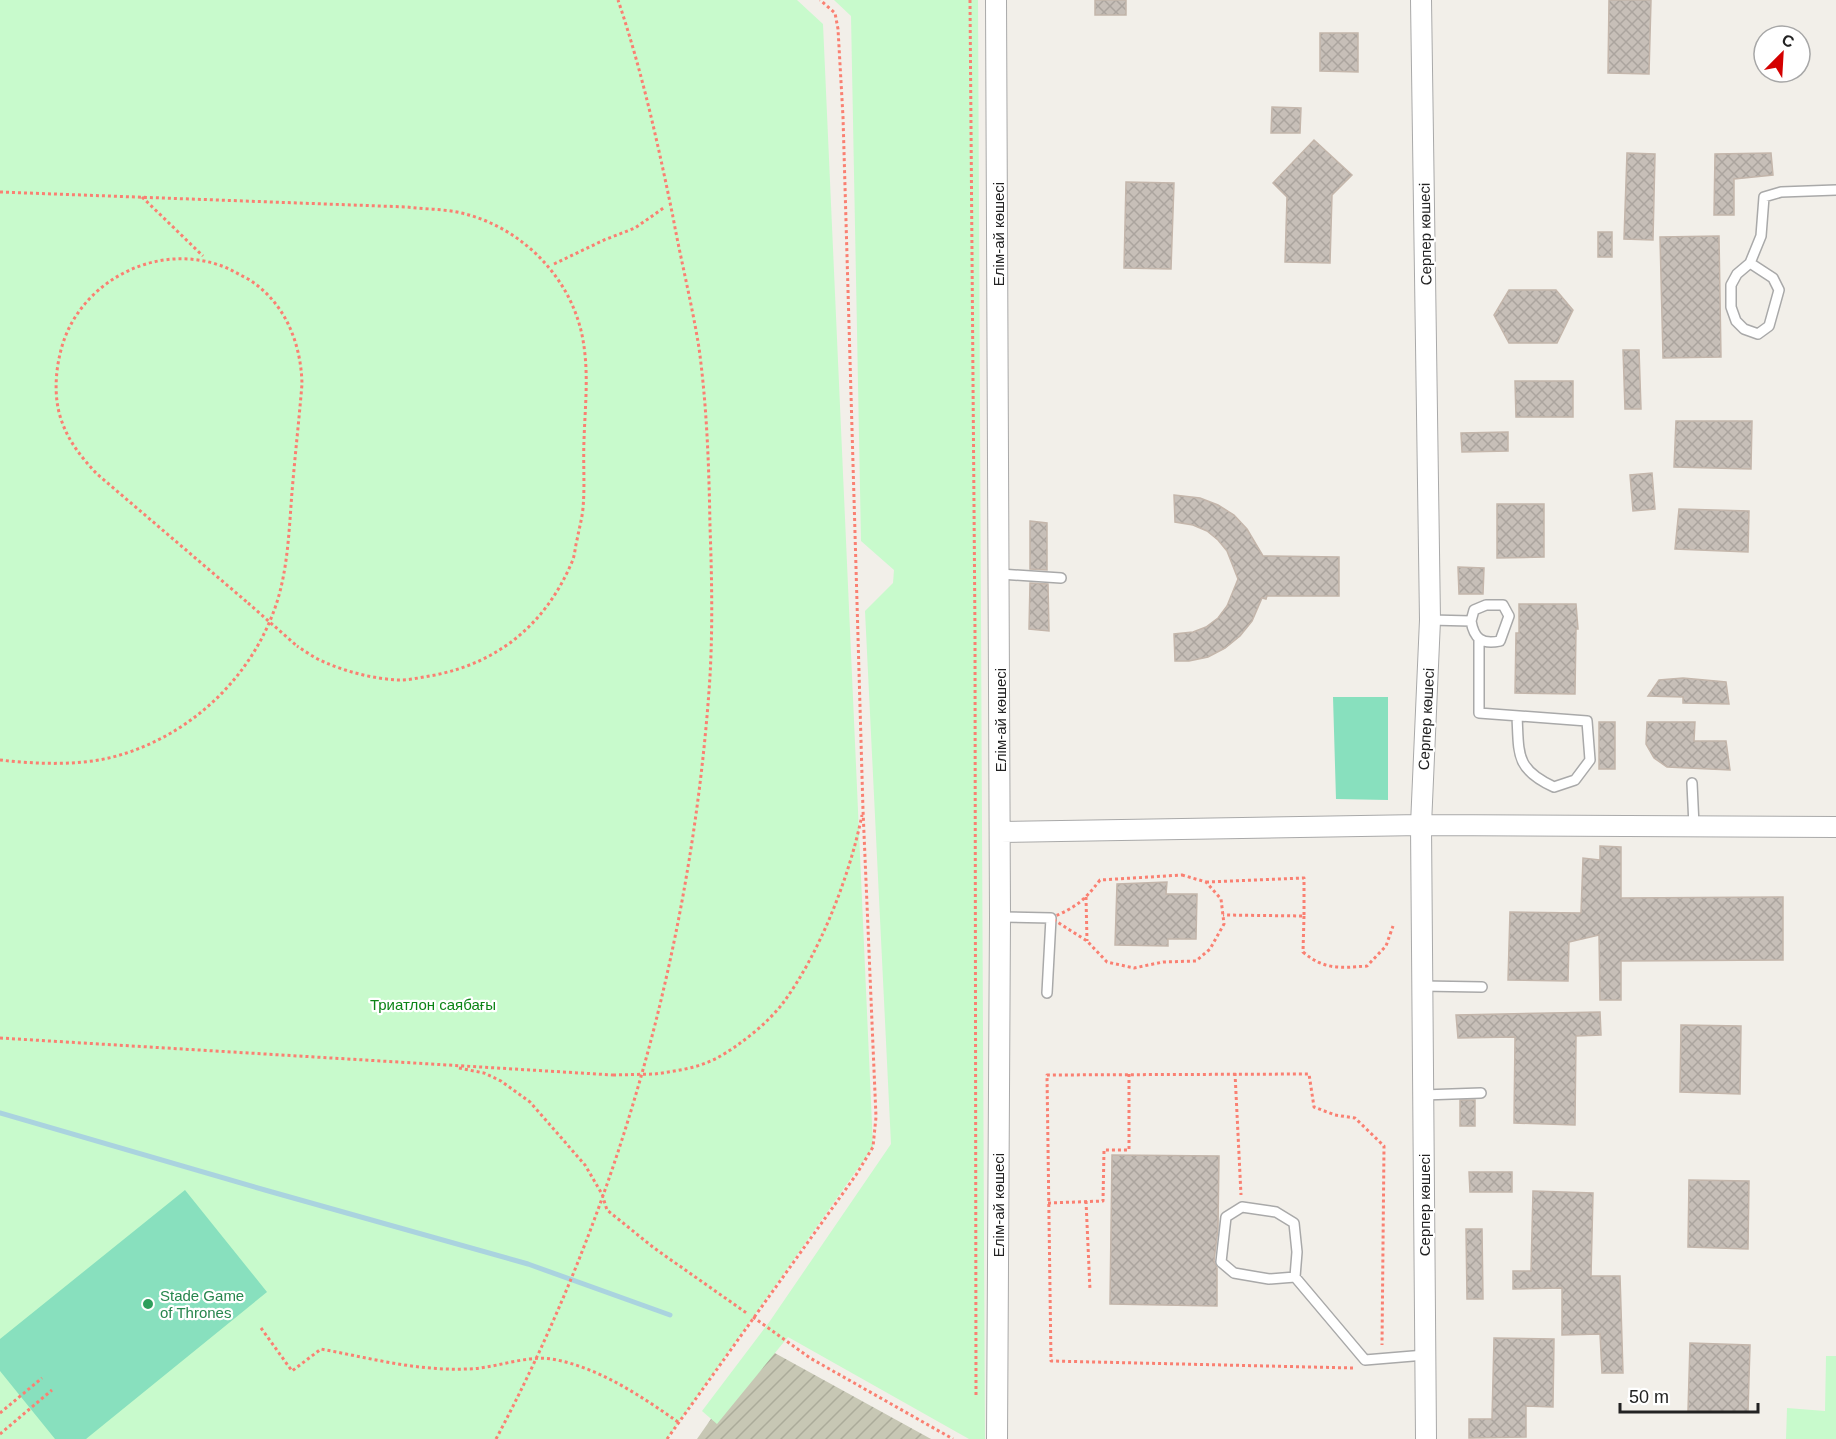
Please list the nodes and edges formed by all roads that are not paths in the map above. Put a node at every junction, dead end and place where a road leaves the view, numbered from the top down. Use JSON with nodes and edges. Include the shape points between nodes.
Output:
{"nodes":[{"id":1,"x":996,"y":0,"type":"edge"},
{"id":2,"x":1421,"y":0,"type":"edge"},
{"id":3,"x":1836,"y":190,"type":"edge"},
{"id":4,"x":1750,"y":263,"type":"junction"},
{"id":5,"x":1000,"y":574,"type":"junction"},
{"id":6,"x":1061,"y":578,"type":"dead end"},
{"id":7,"x":1431,"y":620,"type":"junction"},
{"id":8,"x":1471,"y":621,"type":"junction"},
{"id":9,"x":1479,"y":639,"type":"junction"},
{"id":10,"x":1517,"y":716,"type":"junction"},
{"id":11,"x":1692,"y":783,"type":"dead end"},
{"id":12,"x":1421,"y":825,"type":"junction"},
{"id":13,"x":1694,"y":826,"type":"junction"},
{"id":14,"x":1836,"y":827,"type":"edge"},
{"id":15,"x":1000,"y":832,"type":"junction"},
{"id":16,"x":1000,"y":917,"type":"junction"},
{"id":17,"x":1422,"y":986,"type":"junction"},
{"id":18,"x":1482,"y":987,"type":"dead end"},
{"id":19,"x":1047,"y":993,"type":"dead end"},
{"id":20,"x":1481,"y":1093,"type":"dead end"},
{"id":21,"x":1423,"y":1095,"type":"junction"},
{"id":22,"x":1295,"y":1277,"type":"junction"},
{"id":23,"x":1425,"y":1355,"type":"junction"},
{"id":24,"x":997,"y":1439,"type":"edge"},
{"id":25,"x":1426,"y":1439,"type":"edge"}],
"edges":[{"from":1,"to":5,"type":"street","name":"Елім-ай көшесі"},
{"from":2,"to":7,"type":"street","name":"Серпер көшесі"},
{"from":3,"to":4,"type":"lane","via":[[1781,192],[1764,197],[1761,236]]},
{"from":4,"to":4,"type":"lane","via":[[1731,285],[1731,307],[1736,321],[1758,334],[1768,326],[1779,290],[1773,278]]},
{"from":5,"to":6,"type":"lane"},
{"from":5,"to":15,"type":"street","name":"Елім-ай көшесі"},
{"from":7,"to":8,"type":"lane"},
{"from":7,"to":12,"type":"street","name":"Серпер көшесі"},
{"from":8,"to":9,"type":"lane","via":[[1473,634]]},
{"from":8,"to":9,"type":"lane","via":[[1474,610],[1486,605],[1503,606],[1509,616],[1500,640],[1491,643]]},
{"from":9,"to":10,"type":"lane","via":[[1479,713]]},
{"from":10,"to":10,"type":"lane","via":[[1587,721],[1590,760],[1575,780],[1554,787],[1536,779],[1521,762]]},
{"from":11,"to":13,"type":"lane"},
{"from":12,"to":13,"type":"street"},
{"from":12,"to":15,"type":"street"},
{"from":12,"to":17,"type":"street","name":"Серпер көшесі"},
{"from":13,"to":14,"type":"street"},
{"from":15,"to":16,"type":"street","name":"Елім-ай көшесі"},
{"from":16,"to":19,"type":"lane","via":[[1051,918]]},
{"from":16,"to":24,"type":"street","name":"Елім-ай көшесі"},
{"from":17,"to":18,"type":"lane"},
{"from":17,"to":21,"type":"street","name":"Серпер көшесі"},
{"from":20,"to":21,"type":"lane"},
{"from":21,"to":23,"type":"street","name":"Серпер көшесі"},
{"from":22,"to":22,"type":"lane","via":[[1294,1222],[1276,1212],[1242,1207],[1226,1217],[1221,1262],[1234,1273],[1269,1279]]},
{"from":22,"to":23,"type":"lane","via":[[1365,1360]]},
{"from":23,"to":25,"type":"street","name":"Серпер көшесі"}]}
